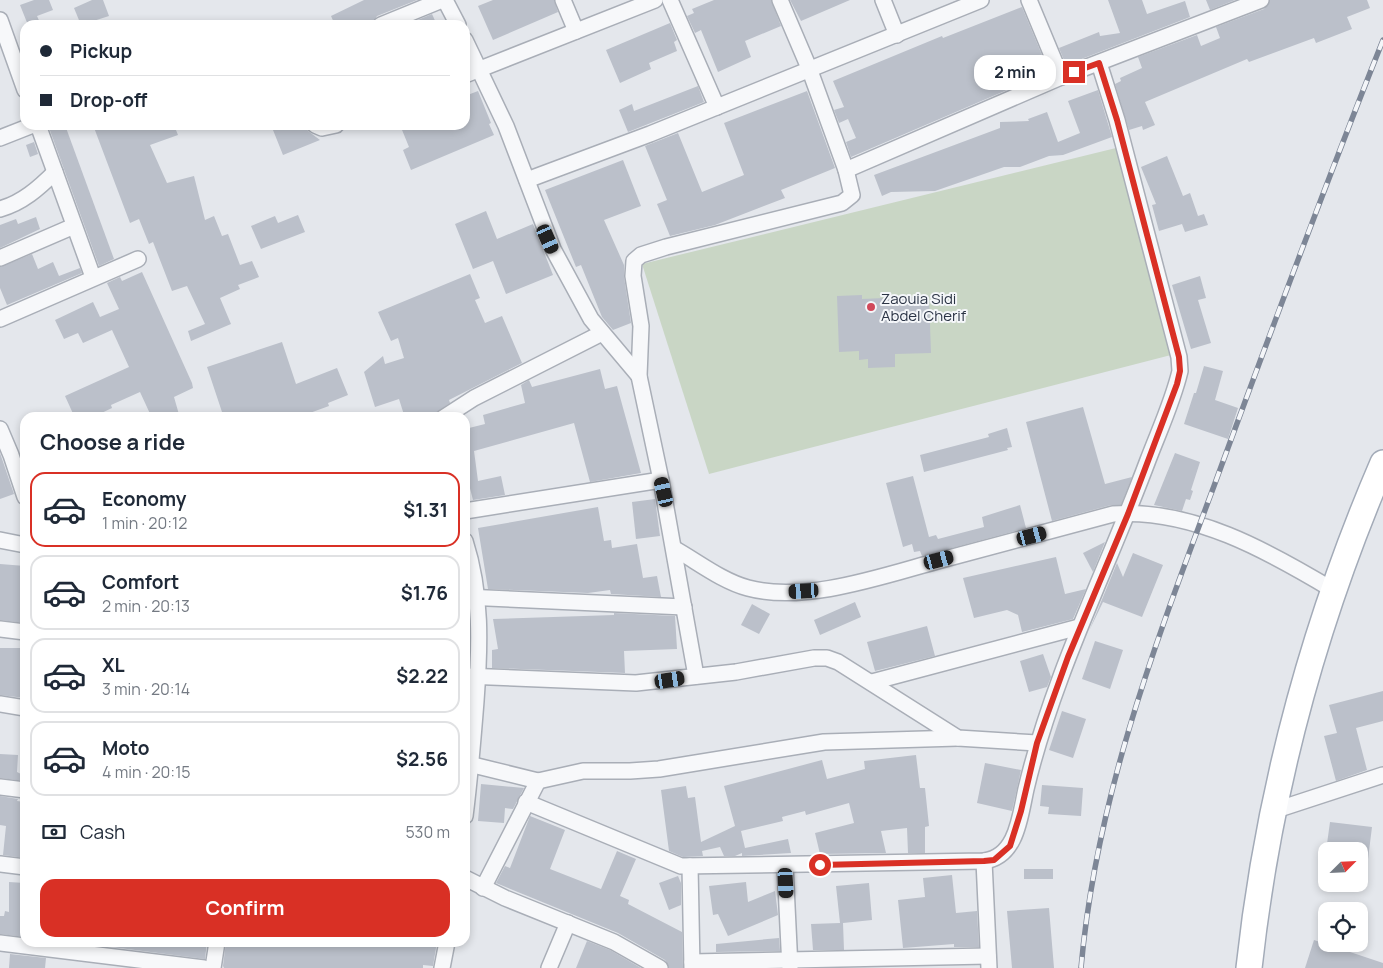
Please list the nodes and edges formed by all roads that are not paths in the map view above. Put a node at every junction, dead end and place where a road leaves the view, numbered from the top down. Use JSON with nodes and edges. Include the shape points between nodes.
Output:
{"nodes":[{"id":1,"x":444,"y":0,"type":"edge"},
{"id":2,"x":563,"y":0,"type":"edge"},
{"id":3,"x":655,"y":0,"type":"edge"},
{"id":4,"x":670,"y":0,"type":"edge"},
{"id":5,"x":780,"y":0,"type":"edge"},
{"id":6,"x":882,"y":0,"type":"edge"},
{"id":7,"x":981,"y":0,"type":"edge"},
{"id":8,"x":1029,"y":0,"type":"edge"},
{"id":9,"x":1261,"y":0,"type":"edge"},
{"id":10,"x":0,"y":20,"type":"edge"},
{"id":11,"x":394,"y":20,"type":"edge"},
{"id":12,"x":455,"y":20,"type":"edge"},
{"id":13,"x":576,"y":31,"type":"junction"},
{"id":14,"x":897,"y":35,"type":"junction"},
{"id":15,"x":470,"y":50,"type":"edge"},
{"id":16,"x":1099,"y":63,"type":"junction"},
{"id":17,"x":809,"y":68,"type":"junction"},
{"id":18,"x":480,"y":69,"type":"junction"},
{"id":19,"x":470,"y":73,"type":"edge"},
{"id":20,"x":20,"y":76,"type":"edge"},
{"id":21,"x":1061,"y":77,"type":"junction"},
{"id":22,"x":717,"y":107,"type":"junction"},
{"id":23,"x":20,"y":130,"type":"edge"},
{"id":24,"x":40,"y":130,"type":"edge"},
{"id":25,"x":0,"y":138,"type":"edge"},
{"id":26,"x":846,"y":170,"type":"junction"},
{"id":27,"x":55,"y":172,"type":"junction"},
{"id":28,"x":527,"y":180,"type":"junction"},
{"id":29,"x":0,"y":210,"type":"edge"},
{"id":30,"x":74,"y":226,"type":"junction"},
{"id":31,"x":0,"y":258,"type":"edge"},
{"id":32,"x":138,"y":258,"type":"dead end"},
{"id":33,"x":93,"y":277,"type":"junction"},
{"id":34,"x":0,"y":319,"type":"edge"},
{"id":35,"x":602,"y":333,"type":"junction"},
{"id":36,"x":639,"y":376,"type":"junction"},
{"id":37,"x":452,"y":412,"type":"edge"},
{"id":38,"x":0,"y":429,"type":"edge"},
{"id":39,"x":1383,"y":463,"type":"edge"},
{"id":40,"x":661,"y":480,"type":"junction"},
{"id":41,"x":20,"y":483,"type":"edge"},
{"id":42,"x":470,"y":510,"type":"edge"},
{"id":43,"x":1128,"y":514,"type":"junction"},
{"id":44,"x":0,"y":540,"type":"edge"},
{"id":45,"x":20,"y":544,"type":"edge"},
{"id":46,"x":675,"y":549,"type":"junction"},
{"id":47,"x":470,"y":559,"type":"edge"},
{"id":48,"x":1333,"y":590,"type":"junction"},
{"id":49,"x":471,"y":597,"type":"edge"},
{"id":50,"x":684,"y":607,"type":"junction"},
{"id":51,"x":1079,"y":628,"type":"junction"},
{"id":52,"x":0,"y":629,"type":"edge"},
{"id":53,"x":20,"y":631,"type":"edge"},
{"id":54,"x":471,"y":676,"type":"edge"},
{"id":55,"x":696,"y":676,"type":"junction"},
{"id":56,"x":872,"y":682,"type":"junction"},
{"id":57,"x":0,"y":704,"type":"edge"},
{"id":58,"x":470,"y":705,"type":"edge"},
{"id":59,"x":20,"y":707,"type":"edge"},
{"id":60,"x":958,"y":738,"type":"junction"},
{"id":61,"x":1037,"y":743,"type":"junction"},
{"id":62,"x":470,"y":765,"type":"edge"},
{"id":63,"x":1383,"y":775,"type":"edge"},
{"id":64,"x":538,"y":782,"type":"junction"},
{"id":65,"x":0,"y":787,"type":"edge"},
{"id":66,"x":20,"y":789,"type":"edge"},
{"id":67,"x":526,"y":802,"type":"junction"},
{"id":68,"x":1273,"y":811,"type":"junction"},
{"id":69,"x":984,"y":861,"type":"junction"},
{"id":70,"x":0,"y":864,"type":"edge"},
{"id":71,"x":785,"y":864,"type":"junction"},
{"id":72,"x":20,"y":866,"type":"edge"},
{"id":73,"x":690,"y":866,"type":"junction"},
{"id":74,"x":470,"y":881,"type":"edge"},
{"id":75,"x":483,"y":888,"type":"junction"},
{"id":76,"x":568,"y":923,"type":"junction"},
{"id":77,"x":0,"y":946,"type":"edge"},
{"id":78,"x":216,"y":947,"type":"edge"},
{"id":79,"x":446,"y":947,"type":"edge"},
{"id":80,"x":888,"y":962,"type":"edge"},
{"id":81,"x":988,"y":962,"type":"edge"},
{"id":82,"x":790,"y":963,"type":"edge"},
{"id":83,"x":692,"y":965,"type":"edge"},
{"id":84,"x":204,"y":968,"type":"edge"},
{"id":85,"x":213,"y":968,"type":"edge"},
{"id":86,"x":442,"y":968,"type":"edge"},
{"id":87,"x":549,"y":968,"type":"edge"},
{"id":88,"x":660,"y":968,"type":"edge"},
{"id":89,"x":1249,"y":968,"type":"edge"}],
"edges":[{"from":1,"to":11,"type":"street"},
{"from":1,"to":12,"type":"street"},
{"from":2,"to":13,"type":"street"},
{"from":3,"to":13,"type":"street"},
{"from":4,"to":22,"type":"street"},
{"from":5,"to":17,"type":"street"},
{"from":6,"to":14,"type":"street"},
{"from":7,"to":14,"type":"street"},
{"from":8,"to":21,"type":"street"},
{"from":9,"to":16,"type":"street"},
{"from":10,"to":20,"type":"street"},
{"from":13,"to":18,"type":"street"},
{"from":14,"to":17,"type":"street"},
{"from":15,"to":18,"type":"street"},
{"from":16,"to":21,"type":"street"},
{"from":16,"to":43,"type":"street","via":[[1117,120],[1180,366],[1177,384]]},
{"from":17,"to":22,"type":"street"},
{"from":17,"to":26,"type":"street"},
{"from":18,"to":19,"type":"street"},
{"from":18,"to":28,"type":"street"},
{"from":21,"to":26,"type":"street"},
{"from":22,"to":28,"type":"street"},
{"from":23,"to":25,"type":"street"},
{"from":24,"to":27,"type":"street"},
{"from":26,"to":36,"type":"street","via":[[853,192],[842,203],[637,257],[632,268],[640,326]]},
{"from":27,"to":29,"type":"street","via":[[36,190]]},
{"from":27,"to":30,"type":"street"},
{"from":28,"to":35,"type":"street","via":[[552,249],[583,307]]},
{"from":30,"to":31,"type":"street"},
{"from":30,"to":33,"type":"street"},
{"from":32,"to":33,"type":"street"},
{"from":33,"to":34,"type":"street"},
{"from":35,"to":36,"type":"street"},
{"from":35,"to":37,"type":"street"},
{"from":36,"to":40,"type":"street"},
{"from":38,"to":41,"type":"street"},
{"from":39,"to":48,"type":"main road"},
{"from":40,"to":42,"type":"street"},
{"from":40,"to":46,"type":"street"},
{"from":43,"to":46,"type":"street","via":[[1113,514],[874,577],[804,591],[749,588]]},
{"from":43,"to":48,"type":"street","via":[[1199,524],[1270,554]]},
{"from":43,"to":51,"type":"street"},
{"from":44,"to":45,"type":"street"},
{"from":46,"to":50,"type":"street"},
{"from":47,"to":49,"type":"street","via":[[475,577]]},
{"from":48,"to":68,"type":"main road","via":[[1294,723]]},
{"from":49,"to":50,"type":"street"},
{"from":49,"to":54,"type":"street","via":[[480,652]]},
{"from":50,"to":55,"type":"street"},
{"from":51,"to":56,"type":"street"},
{"from":51,"to":61,"type":"street"},
{"from":52,"to":53,"type":"street"},
{"from":54,"to":55,"type":"street","via":[[636,683]]},
{"from":54,"to":58,"type":"street"},
{"from":55,"to":56,"type":"street","via":[[821,657],[838,662]]},
{"from":56,"to":60,"type":"street"},
{"from":57,"to":59,"type":"street"},
{"from":60,"to":61,"type":"street"},
{"from":60,"to":64,"type":"street","via":[[824,742],[659,769],[583,771]]},
{"from":61,"to":69,"type":"street","via":[[1010,846],[994,860]]},
{"from":62,"to":64,"type":"street"},
{"from":63,"to":68,"type":"street"},
{"from":64,"to":67,"type":"street"},
{"from":65,"to":66,"type":"street"},
{"from":67,"to":73,"type":"street","via":[[672,864]]},
{"from":67,"to":75,"type":"street"},
{"from":68,"to":89,"type":"main road"},
{"from":69,"to":71,"type":"street"},
{"from":69,"to":81,"type":"street"},
{"from":70,"to":72,"type":"street"},
{"from":71,"to":73,"type":"street"},
{"from":71,"to":82,"type":"street"},
{"from":73,"to":83,"type":"street"},
{"from":74,"to":75,"type":"street"},
{"from":75,"to":76,"type":"street"},
{"from":76,"to":87,"type":"street"},
{"from":76,"to":88,"type":"street","via":[[614,942]]},
{"from":77,"to":84,"type":"street"},
{"from":78,"to":85,"type":"street"},
{"from":79,"to":86,"type":"street"},
{"from":80,"to":81,"type":"street"},
{"from":80,"to":82,"type":"street"},
{"from":82,"to":83,"type":"street"}]}
